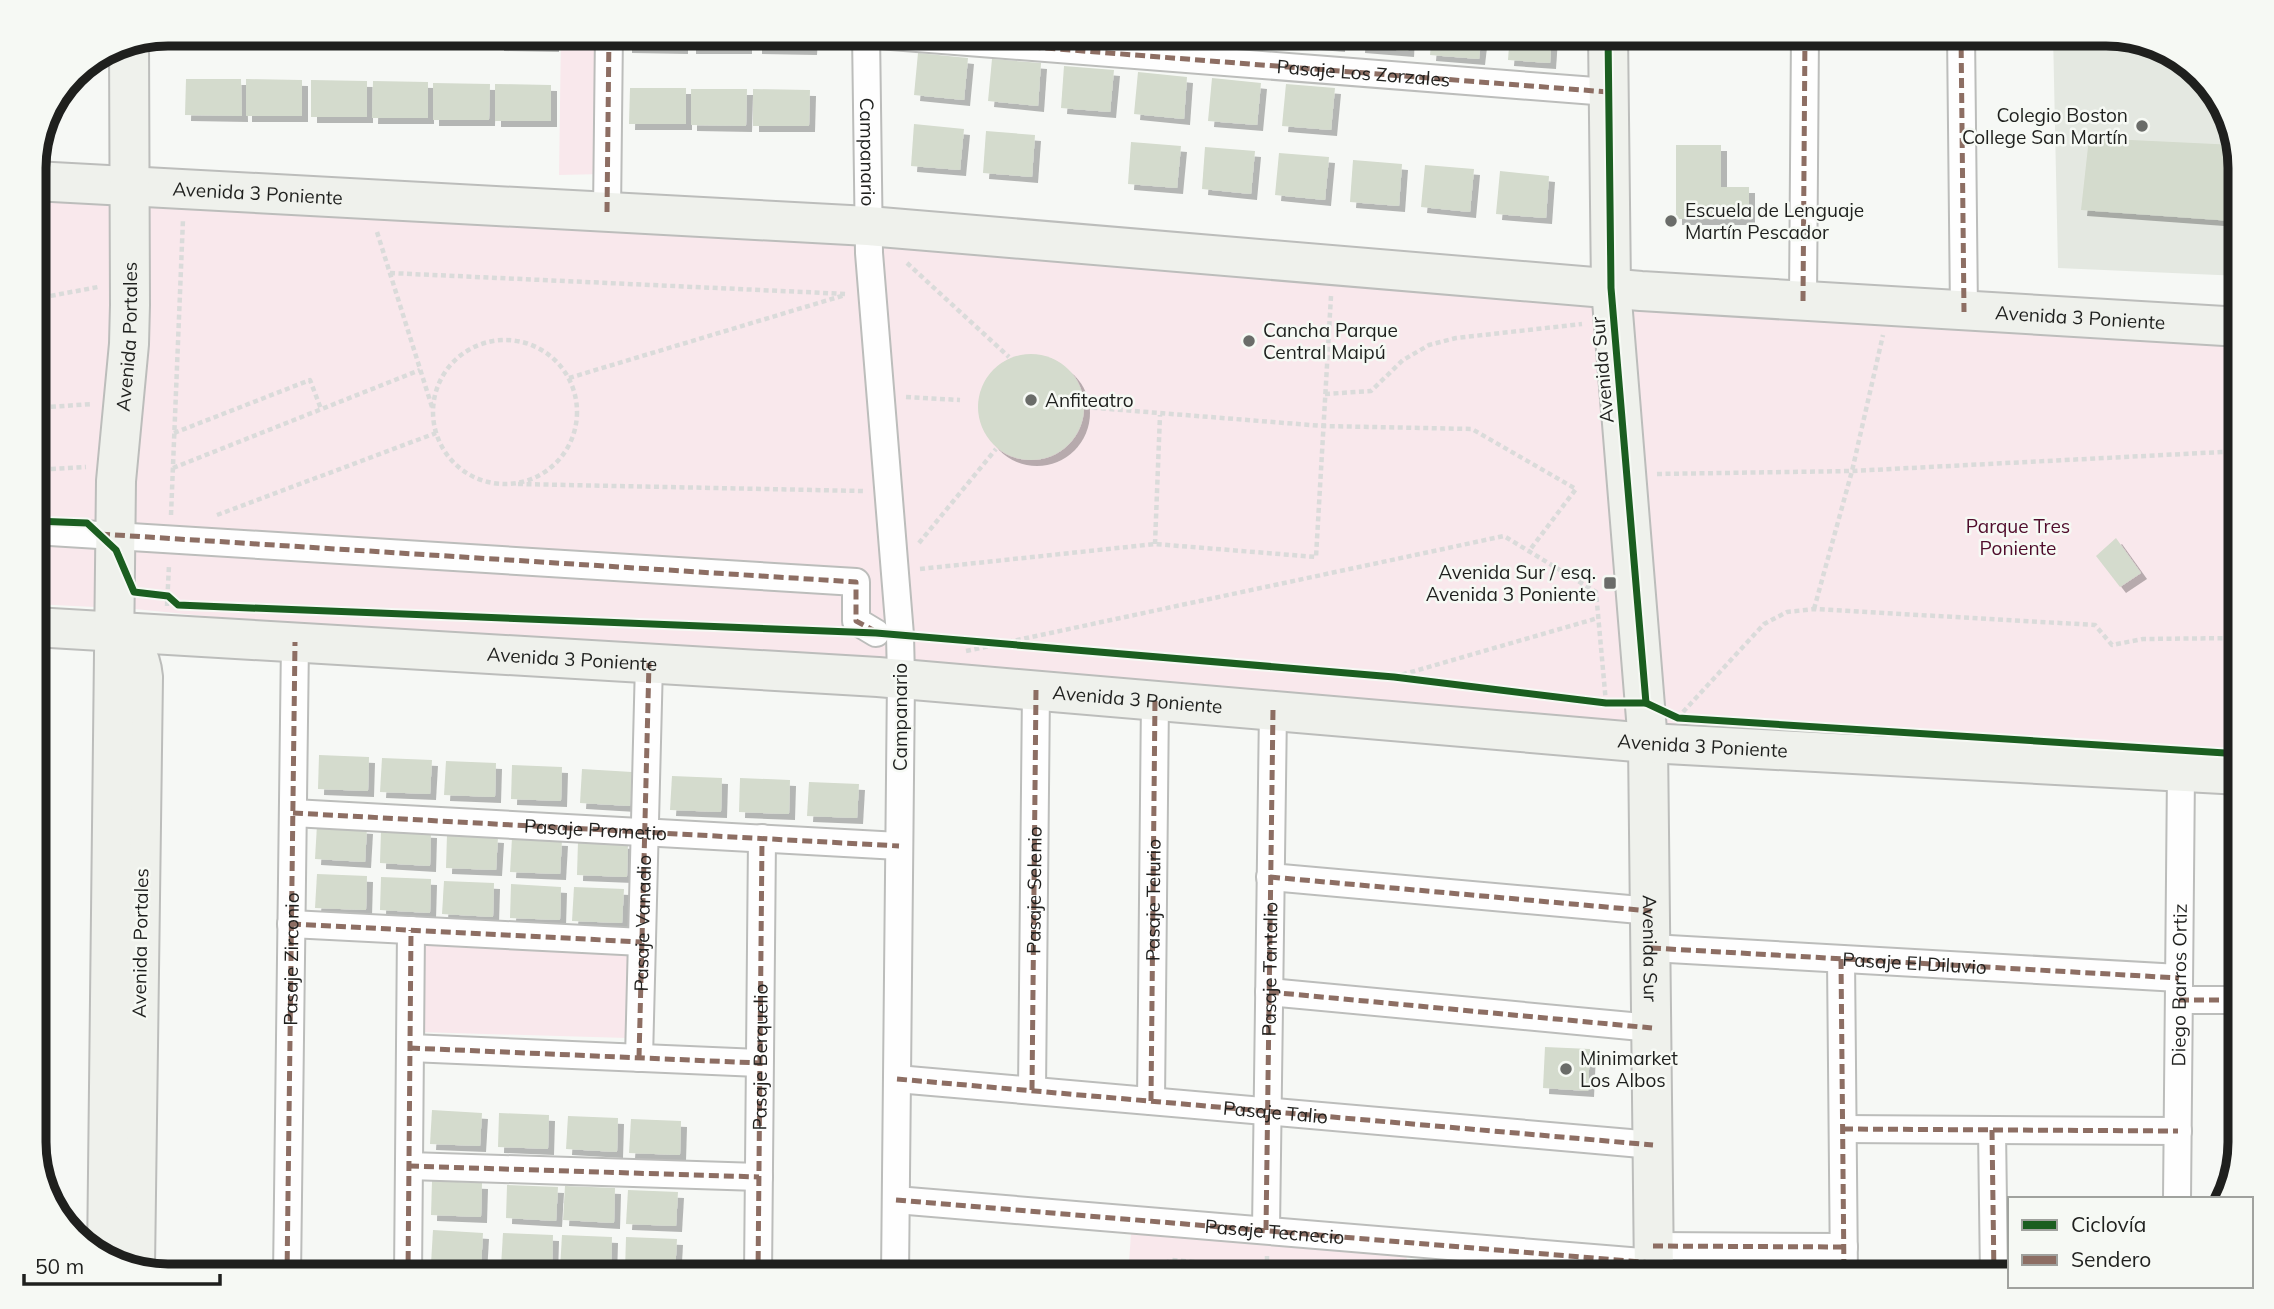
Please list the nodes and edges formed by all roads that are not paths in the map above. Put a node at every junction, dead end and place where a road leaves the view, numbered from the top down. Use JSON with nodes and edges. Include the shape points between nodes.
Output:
{"nodes":[{"id":1,"x":609,"y":46,"type":"edge"},
{"id":2,"x":866,"y":46,"type":"edge"},
{"id":3,"x":1104,"y":46,"type":"edge"},
{"id":4,"x":1608,"y":46,"type":"edge"},
{"id":5,"x":1805,"y":46,"type":"edge"},
{"id":6,"x":1961,"y":46,"type":"edge"},
{"id":7,"x":129,"y":52,"type":"edge"},
{"id":8,"x":1608,"y":92,"type":"junction"},
{"id":9,"x":46,"y":182,"type":"edge"},
{"id":10,"x":130,"y":186,"type":"junction"},
{"id":11,"x":607,"y":212,"type":"junction"},
{"id":12,"x":868,"y":226,"type":"junction"},
{"id":13,"x":1611,"y":288,"type":"junction"},
{"id":14,"x":1803,"y":300,"type":"junction"},
{"id":15,"x":1964,"y":312,"type":"junction"},
{"id":16,"x":2228,"y":326,"type":"edge"},
{"id":17,"x":46,"y":532,"type":"edge"},
{"id":18,"x":116,"y":535,"type":"junction"},
{"id":19,"x":46,"y":628,"type":"edge"},
{"id":20,"x":113,"y":631,"type":"junction"},
{"id":21,"x":876,"y":633,"type":"dead end"},
{"id":22,"x":295,"y":642,"type":"junction"},
{"id":23,"x":649,"y":663,"type":"junction"},
{"id":24,"x":901,"y":678,"type":"junction"},
{"id":25,"x":1036,"y":689,"type":"junction"},
{"id":26,"x":1155,"y":699,"type":"junction"},
{"id":27,"x":1273,"y":709,"type":"junction"},
{"id":28,"x":1648,"y":743,"type":"junction"},
{"id":29,"x":2181,"y":772,"type":"junction"},
{"id":30,"x":2228,"y":774,"type":"edge"},
{"id":31,"x":293,"y":813,"type":"junction"},
{"id":32,"x":644,"y":832,"type":"junction"},
{"id":33,"x":762,"y":838,"type":"junction"},
{"id":34,"x":900,"y":846,"type":"junction"},
{"id":35,"x":1270,"y":877,"type":"junction"},
{"id":36,"x":1651,"y":911,"type":"junction"},
{"id":37,"x":291,"y":924,"type":"junction"},
{"id":38,"x":411,"y":930,"type":"junction"},
{"id":39,"x":642,"y":942,"type":"junction"},
{"id":40,"x":1651,"y":948,"type":"junction"},
{"id":41,"x":1841,"y":959,"type":"junction"},
{"id":42,"x":2179,"y":989,"type":"junction"},
{"id":43,"x":1269,"y":992,"type":"junction"},
{"id":44,"x":2228,"y":998,"type":"edge"},
{"id":45,"x":1652,"y":1028,"type":"junction"},
{"id":46,"x":410,"y":1048,"type":"junction"},
{"id":47,"x":639,"y":1058,"type":"junction"},
{"id":48,"x":760,"y":1063,"type":"junction"},
{"id":49,"x":897,"y":1079,"type":"junction"},
{"id":50,"x":1032,"y":1090,"type":"junction"},
{"id":51,"x":1151,"y":1101,"type":"junction"},
{"id":52,"x":1268,"y":1111,"type":"junction"},
{"id":53,"x":1843,"y":1129,"type":"junction"},
{"id":54,"x":1992,"y":1130,"type":"junction"},
{"id":55,"x":2178,"y":1130,"type":"junction"},
{"id":56,"x":1653,"y":1145,"type":"junction"},
{"id":57,"x":409,"y":1166,"type":"junction"},
{"id":58,"x":759,"y":1177,"type":"junction"},
{"id":59,"x":2177,"y":1197,"type":"edge"},
{"id":60,"x":896,"y":1200,"type":"junction"},
{"id":61,"x":1266,"y":1230,"type":"junction"},
{"id":62,"x":1844,"y":1247,"type":"junction"},
{"id":63,"x":107,"y":1248,"type":"edge"},
{"id":64,"x":135,"y":1259,"type":"edge"},
{"id":65,"x":1654,"y":1261,"type":"edge"},
{"id":66,"x":286,"y":1264,"type":"edge"},
{"id":67,"x":408,"y":1264,"type":"edge"},
{"id":68,"x":758,"y":1264,"type":"edge"},
{"id":69,"x":895,"y":1264,"type":"edge"},
{"id":70,"x":1844,"y":1264,"type":"edge"},
{"id":71,"x":1994,"y":1264,"type":"edge"}],
"edges":[{"from":1,"to":11,"type":"street"},
{"from":2,"to":12,"type":"street","name":"Campanario"},
{"from":3,"to":8,"type":"street","name":"Pasaje Los Zorzales"},
{"from":4,"to":8,"type":"main road","name":"Avenida Sur"},
{"from":5,"to":14,"type":"street"},
{"from":6,"to":15,"type":"street"},
{"from":7,"to":10,"type":"main road","name":"Avenida Portales"},
{"from":8,"to":13,"type":"main road","name":"Avenida Sur"},
{"from":9,"to":10,"type":"main road","name":"Avenida 3 Poniente"},
{"from":10,"to":11,"type":"main road","name":"Avenida 3 Poniente"},
{"from":10,"to":18,"type":"main road","name":"Avenida Portales","via":[[129,344],[116,481]]},
{"from":11,"to":12,"type":"main road","name":"Avenida 3 Poniente"},
{"from":12,"to":13,"type":"main road","name":"Avenida 3 Poniente"},
{"from":12,"to":24,"type":"street","name":"Campanario"},
{"from":13,"to":14,"type":"main road","name":"Avenida 3 Poniente"},
{"from":13,"to":28,"type":"main road","name":"Avenida Sur","via":[[1662,711]]},
{"from":14,"to":15,"type":"main road","name":"Avenida 3 Poniente"},
{"from":15,"to":16,"type":"main road","name":"Avenida 3 Poniente"},
{"from":17,"to":18,"type":"street"},
{"from":18,"to":20,"type":"main road","name":"Avenida Portales"},
{"from":18,"to":21,"type":"street","via":[[856,582],[856,621]]},
{"from":19,"to":20,"type":"main road","name":"Avenida 3 Poniente"},
{"from":20,"to":22,"type":"main road","name":"Avenida 3 Poniente"},
{"from":20,"to":63,"type":"main road","name":"Avenida Portales"},
{"from":20,"to":64,"type":"main road","name":"Avenida Portales","via":[[133,647],[143,677]]},
{"from":22,"to":23,"type":"main road","name":"Avenida 3 Poniente"},
{"from":22,"to":31,"type":"street","name":"Pasaje Zirconio"},
{"from":23,"to":24,"type":"main road","name":"Avenida 3 Poniente"},
{"from":23,"to":32,"type":"street","name":"Pasaje Vanadio"},
{"from":24,"to":25,"type":"main road","name":"Avenida 3 Poniente"},
{"from":24,"to":34,"type":"street","name":"Campanario"},
{"from":25,"to":26,"type":"main road","name":"Avenida 3 Poniente"},
{"from":25,"to":50,"type":"street","name":"Pasaje Selenio"},
{"from":26,"to":27,"type":"main road","name":"Avenida 3 Poniente"},
{"from":26,"to":51,"type":"street","name":"Pasaje Telurio"},
{"from":27,"to":28,"type":"main road","name":"Avenida 3 Poniente"},
{"from":27,"to":35,"type":"street","name":"Pasaje Tantalio"},
{"from":28,"to":29,"type":"main road","name":"Avenida 3 Poniente"},
{"from":28,"to":36,"type":"main road","name":"Avenida Sur"},
{"from":29,"to":30,"type":"main road","name":"Avenida 3 Poniente"},
{"from":29,"to":42,"type":"street","name":"Diego Barros Ortiz"},
{"from":31,"to":32,"type":"street","name":"Pasaje Prometio"},
{"from":31,"to":37,"type":"street","name":"Pasaje Zirconio"},
{"from":32,"to":33,"type":"street","name":"Pasaje Prometio"},
{"from":32,"to":39,"type":"street","name":"Pasaje Vanadio"},
{"from":33,"to":34,"type":"street","name":"Pasaje Prometio"},
{"from":33,"to":48,"type":"street","name":"Pasaje Berquelio"},
{"from":34,"to":49,"type":"street","name":"Campanario"},
{"from":35,"to":36,"type":"street"},
{"from":35,"to":43,"type":"street","name":"Pasaje Tantalio"},
{"from":36,"to":40,"type":"main road","name":"Avenida Sur"},
{"from":37,"to":38,"type":"street"},
{"from":37,"to":66,"type":"street","name":"Pasaje Zirconio"},
{"from":38,"to":39,"type":"street"},
{"from":38,"to":46,"type":"street"},
{"from":39,"to":47,"type":"street","name":"Pasaje Vanadio"},
{"from":40,"to":41,"type":"street","name":"Pasaje El Diluvio"},
{"from":40,"to":45,"type":"main road","name":"Avenida Sur"},
{"from":41,"to":42,"type":"street","name":"Pasaje El Diluvio"},
{"from":41,"to":53,"type":"street"},
{"from":42,"to":44,"type":"street","name":"Pasaje El Diluvio"},
{"from":42,"to":55,"type":"street","name":"Diego Barros Ortiz"},
{"from":43,"to":45,"type":"street"},
{"from":43,"to":52,"type":"street","name":"Pasaje Tantalio"},
{"from":45,"to":56,"type":"main road","name":"Avenida Sur"},
{"from":46,"to":47,"type":"street"},
{"from":46,"to":57,"type":"street"},
{"from":47,"to":48,"type":"street"},
{"from":48,"to":58,"type":"street","name":"Pasaje Berquelio"},
{"from":49,"to":50,"type":"street","name":"Pasaje Talio"},
{"from":49,"to":60,"type":"street","name":"Campanario"},
{"from":50,"to":51,"type":"street","name":"Pasaje Talio"},
{"from":51,"to":52,"type":"street","name":"Pasaje Talio"},
{"from":52,"to":56,"type":"street","name":"Pasaje Talio"},
{"from":52,"to":61,"type":"street","name":"Pasaje Tantalio"},
{"from":53,"to":54,"type":"street"},
{"from":53,"to":62,"type":"street"},
{"from":54,"to":55,"type":"street"},
{"from":54,"to":71,"type":"street"},
{"from":55,"to":59,"type":"street","name":"Diego Barros Ortiz"},
{"from":56,"to":65,"type":"main road","name":"Avenida Sur"},
{"from":57,"to":58,"type":"street"},
{"from":57,"to":67,"type":"street"},
{"from":58,"to":68,"type":"street","name":"Pasaje Berquelio"},
{"from":60,"to":61,"type":"street","name":"Pasaje Tecnecio"},
{"from":60,"to":69,"type":"street","name":"Campanario"},
{"from":61,"to":65,"type":"street","name":"Pasaje Tecnecio"},
{"from":62,"to":65,"type":"street","name":"Pasaje Tecnecio"},
{"from":62,"to":70,"type":"street"}]}
